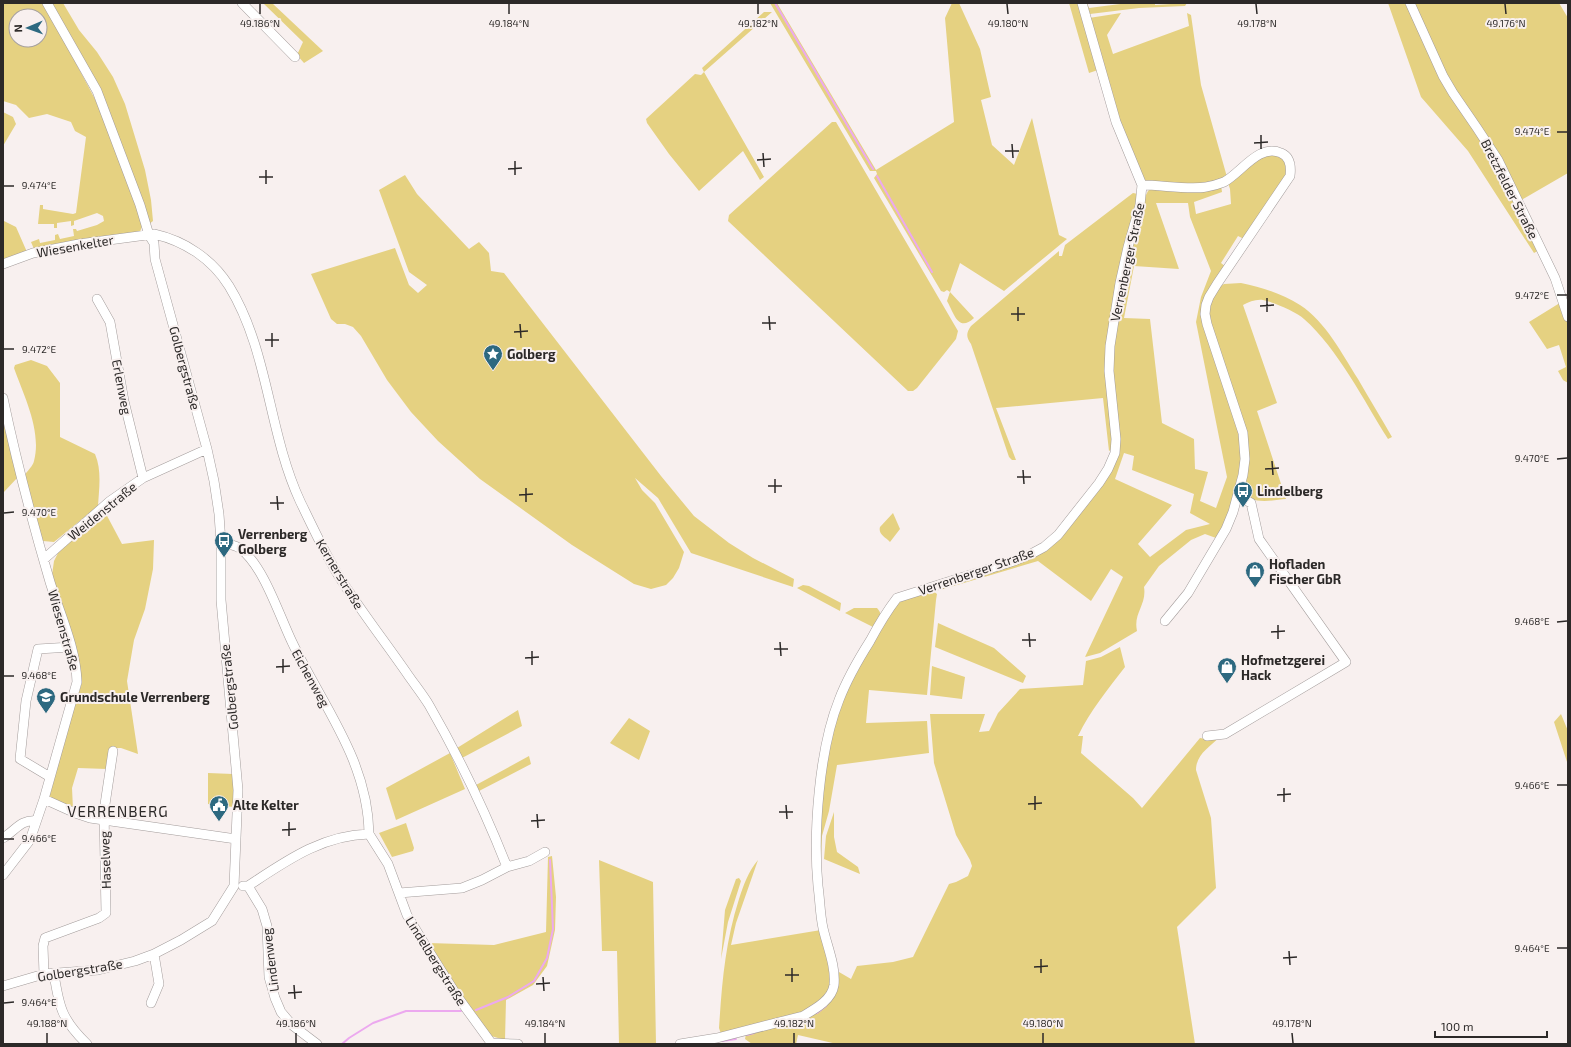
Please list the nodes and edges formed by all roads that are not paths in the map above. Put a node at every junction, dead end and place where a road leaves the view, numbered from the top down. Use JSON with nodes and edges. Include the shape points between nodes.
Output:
{"nodes":[{"id":1,"x":48,"y":3,"type":"edge"},
{"id":2,"x":242,"y":3,"type":"edge"},
{"id":3,"x":1082,"y":3,"type":"edge"},
{"id":4,"x":1410,"y":3,"type":"edge"},
{"id":5,"x":294,"y":57,"type":"dead end"},
{"id":6,"x":1142,"y":185,"type":"junction"},
{"id":7,"x":149,"y":235,"type":"junction"},
{"id":8,"x":3,"y":264,"type":"edge"},
{"id":9,"x":97,"y":299,"type":"dead end"},
{"id":10,"x":1568,"y":316,"type":"edge"},
{"id":11,"x":3,"y":398,"type":"edge"},
{"id":12,"x":207,"y":448,"type":"junction"},
{"id":13,"x":143,"y":478,"type":"junction"},
{"id":14,"x":1238,"y":496,"type":"junction"},
{"id":15,"x":221,"y":542,"type":"junction"},
{"id":16,"x":44,"y":558,"type":"junction"},
{"id":17,"x":1165,"y":621,"type":"dead end"},
{"id":18,"x":71,"y":647,"type":"junction"},
{"id":19,"x":1207,"y":736,"type":"dead end"},
{"id":20,"x":113,"y":752,"type":"dead end"},
{"id":21,"x":50,"y":777,"type":"junction"},
{"id":22,"x":44,"y":799,"type":"junction"},
{"id":23,"x":36,"y":821,"type":"junction"},
{"id":24,"x":104,"y":821,"type":"junction"},
{"id":25,"x":369,"y":834,"type":"junction"},
{"id":26,"x":3,"y":838,"type":"edge"},
{"id":27,"x":236,"y":840,"type":"junction"},
{"id":28,"x":545,"y":852,"type":"dead end"},
{"id":29,"x":507,"y":866,"type":"junction"},
{"id":30,"x":3,"y":875,"type":"edge"},
{"id":31,"x":234,"y":886,"type":"junction"},
{"id":32,"x":248,"y":886,"type":"junction"},
{"id":33,"x":399,"y":893,"type":"junction"},
{"id":34,"x":154,"y":954,"type":"junction"},
{"id":35,"x":44,"y":974,"type":"junction"},
{"id":36,"x":54,"y":974,"type":"junction"},
{"id":37,"x":3,"y":986,"type":"edge"},
{"id":38,"x":151,"y":1003,"type":"dead end"},
{"id":39,"x":491,"y":1043,"type":"edge"},
{"id":40,"x":87,"y":1044,"type":"edge"},
{"id":41,"x":317,"y":1044,"type":"edge"},
{"id":42,"x":518,"y":1044,"type":"edge"},
{"id":43,"x":680,"y":1044,"type":"edge"}],
"edges":[{"from":1,"to":7,"type":"street","name":"Golbergstraße","via":[[97,91]]},
{"from":2,"to":5,"type":"street"},
{"from":3,"to":6,"type":"street","name":"Verrenberger Straße","via":[[1116,122]]},
{"from":4,"to":10,"type":"street","name":"Bretzfelder Straße","via":[[1452,93],[1498,160],[1555,278]]},
{"from":6,"to":14,"type":"street","via":[[1206,187],[1223,182],[1258,156],[1270,151],[1284,154],[1290,163],[1290,176],[1217,284],[1206,305],[1207,324],[1243,433],[1245,459]]},
{"from":6,"to":43,"type":"street","name":"Verrenberger Straße","via":[[1140,205],[1120,283],[1110,346],[1110,384],[1116,439],[1115,453],[1108,469],[1072,518],[1044,547],[1014,561],[897,598],[885,614],[838,701],[823,766],[816,861],[823,927],[834,986],[827,999],[815,1010],[803,1016],[717,1038]]},
{"from":7,"to":8,"type":"street","name":"Wiesenkelter","via":[[33,253]]},
{"from":7,"to":12,"type":"street","name":"Golbergstraße","via":[[154,243],[155,260]]},
{"from":7,"to":29,"type":"street","name":"Kernerstraße","via":[[165,236],[199,253],[228,285],[248,322],[259,355],[282,453],[299,499],[322,547],[352,597],[429,705],[491,825]]},
{"from":9,"to":13,"type":"street","name":"Erlenweg","via":[[110,322],[124,401]]},
{"from":11,"to":16,"type":"street","name":"Wiesenstraße","via":[[18,468]]},
{"from":12,"to":13,"type":"street","name":"Weidenstraße"},
{"from":12,"to":15,"type":"street","name":"Golbergstraße","via":[[214,481]]},
{"from":13,"to":16,"type":"street","name":"Weidenstraße","via":[[110,501]]},
{"from":14,"to":17,"type":"street","via":[[1226,528],[1188,593]]},
{"from":14,"to":19,"type":"street","via":[[1251,503],[1259,539],[1346,662],[1225,734]]},
{"from":15,"to":25,"type":"street","name":"Eichenweg","via":[[240,548],[265,582],[293,644],[347,744],[365,796]]},
{"from":15,"to":27,"type":"street","name":"Golbergstraße","via":[[221,600],[238,790]]},
{"from":16,"to":18,"type":"street","name":"Wiesenstraße"},
{"from":18,"to":21,"type":"street","name":"Wiesenstraße","via":[[77,670],[77,682]]},
{"from":18,"to":21,"type":"street","via":[[38,649],[26,701],[20,759]]},
{"from":20,"to":24,"type":"street","name":"Haselweg"},
{"from":21,"to":22,"type":"street","name":"Wiesenstraße"},
{"from":22,"to":23,"type":"street","name":"Wiesenstraße"},
{"from":22,"to":24,"type":"street","via":[[75,813]]},
{"from":23,"to":26,"type":"street","via":[[25,822]]},
{"from":23,"to":30,"type":"street","name":"Wiesenstraße","via":[[30,840]]},
{"from":24,"to":27,"type":"street"},
{"from":24,"to":35,"type":"street","name":"Haselweg","via":[[106,913],[45,938]]},
{"from":25,"to":32,"type":"street","via":[[342,837],[309,848]]},
{"from":25,"to":33,"type":"street","name":"Lindelbergstraße","via":[[388,864]]},
{"from":27,"to":31,"type":"street","name":"Golbergstraße"},
{"from":28,"to":29,"type":"street","via":[[529,861]]},
{"from":29,"to":33,"type":"street","via":[[462,888]]},
{"from":31,"to":32,"type":"street"},
{"from":31,"to":34,"type":"street","name":"Golbergstraße","via":[[212,922]]},
{"from":32,"to":41,"type":"street","name":"Lindenweg","via":[[262,909],[267,926],[270,977],[281,1012],[292,1025]]},
{"from":33,"to":39,"type":"street","name":"Lindelbergstraße","via":[[407,915],[438,968]]},
{"from":34,"to":36,"type":"street","name":"Golbergstraße","via":[[98,970]]},
{"from":34,"to":38,"type":"street","via":[[159,984]]},
{"from":35,"to":36,"type":"street","name":"Golbergstraße"},
{"from":35,"to":37,"type":"street","name":"Golbergstraße"},
{"from":36,"to":40,"type":"street","via":[[57,997],[65,1019]]},
{"from":39,"to":42,"type":"street"}]}
